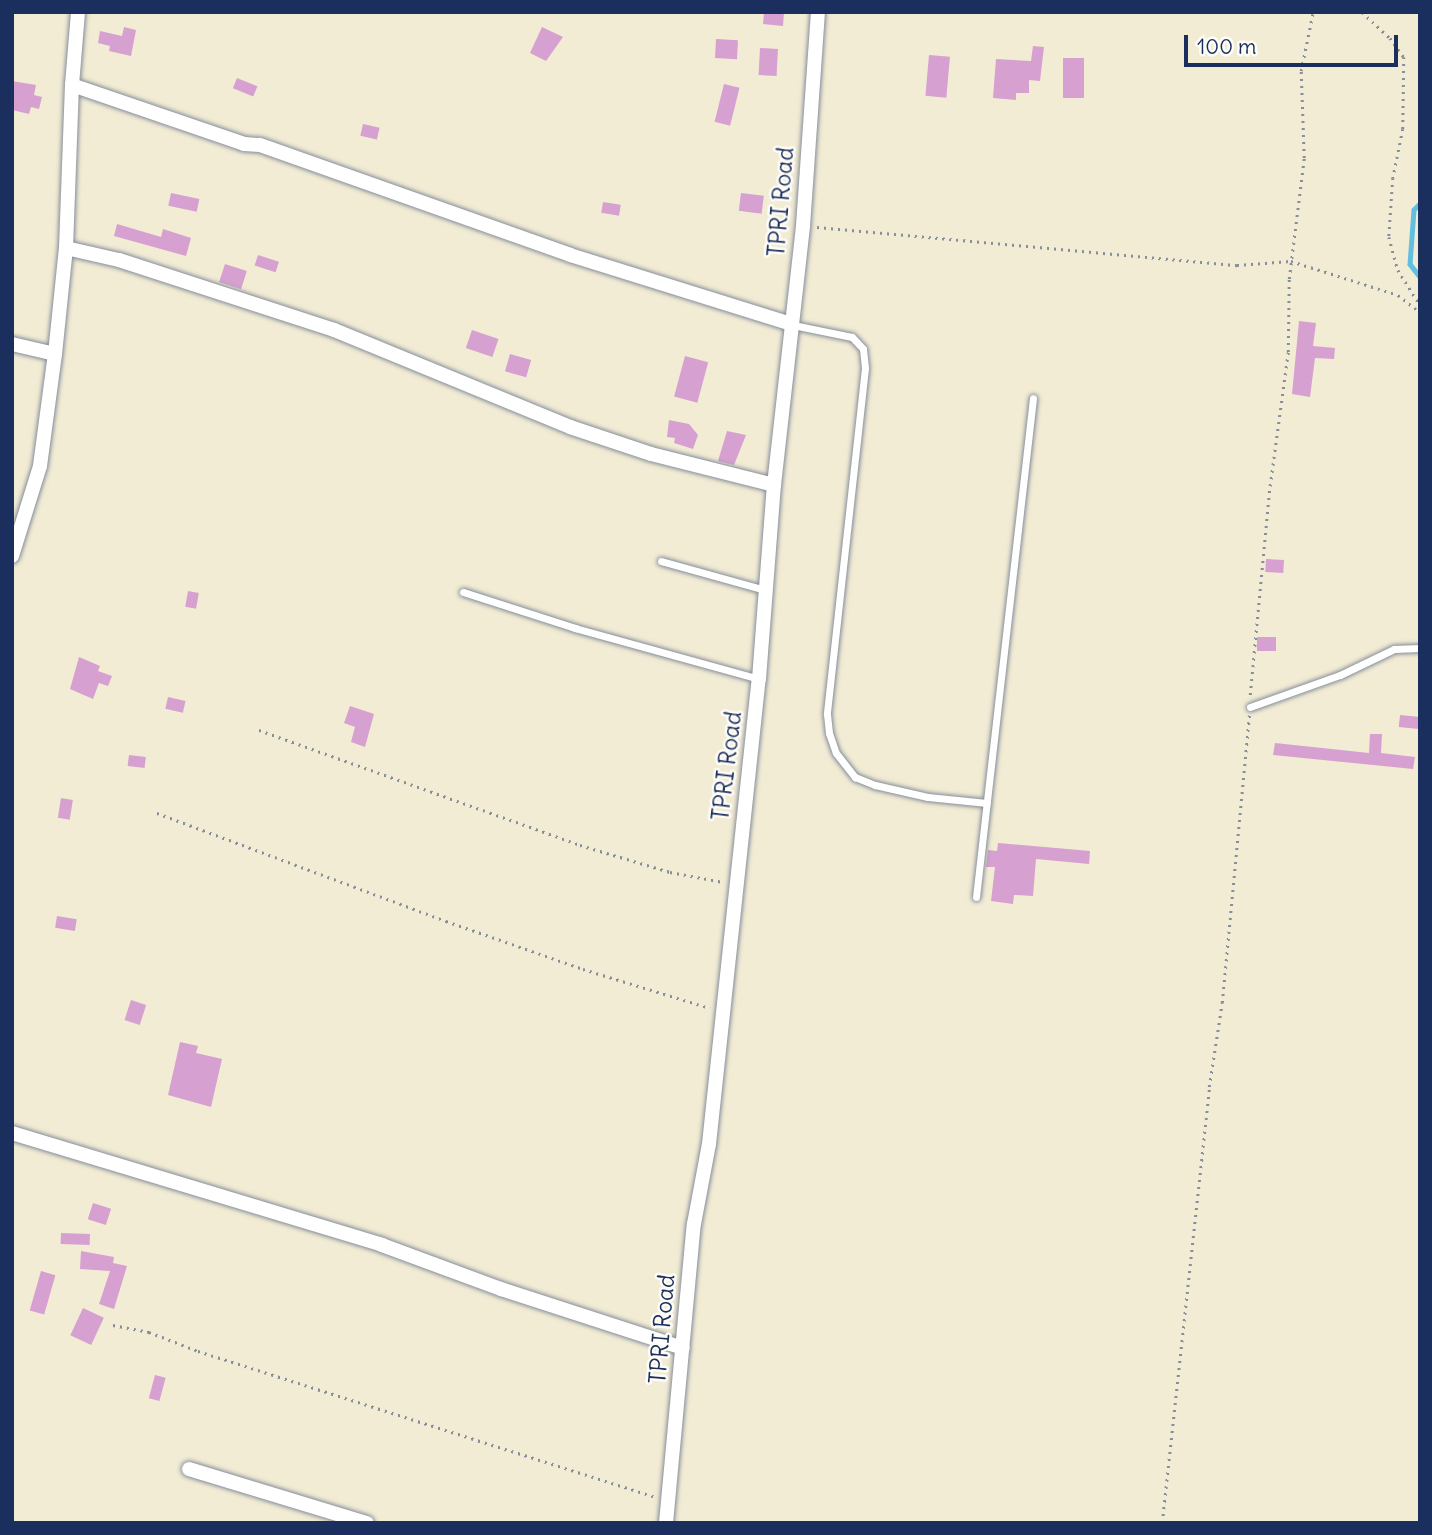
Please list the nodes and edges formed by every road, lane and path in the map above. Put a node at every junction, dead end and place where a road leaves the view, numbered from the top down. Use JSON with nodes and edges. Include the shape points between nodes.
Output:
{"nodes":[{"id":1,"x":78,"y":12,"type":"edge"},
{"id":2,"x":818,"y":12,"type":"edge"},
{"id":3,"x":1312,"y":12,"type":"edge"},
{"id":4,"x":1362,"y":12,"type":"edge"},
{"id":5,"x":72,"y":85,"type":"junction"},
{"id":6,"x":803,"y":226,"type":"junction"},
{"id":7,"x":66,"y":248,"type":"junction"},
{"id":8,"x":1291,"y":261,"type":"junction"},
{"id":9,"x":1420,"y":305,"type":"edge"},
{"id":10,"x":1420,"y":312,"type":"edge"},
{"id":11,"x":792,"y":324,"type":"junction"},
{"id":12,"x":12,"y":344,"type":"edge"},
{"id":13,"x":55,"y":354,"type":"junction"},
{"id":14,"x":1033,"y":398,"type":"dead end"},
{"id":15,"x":774,"y":485,"type":"junction"},
{"id":16,"x":12,"y":556,"type":"edge"},
{"id":17,"x":661,"y":561,"type":"dead end"},
{"id":18,"x":766,"y":590,"type":"junction"},
{"id":19,"x":463,"y":592,"type":"dead end"},
{"id":20,"x":1420,"y":648,"type":"edge"},
{"id":21,"x":759,"y":680,"type":"junction"},
{"id":22,"x":1250,"y":707,"type":"junction"},
{"id":23,"x":259,"y":730,"type":"dead end"},
{"id":24,"x":987,"y":803,"type":"junction"},
{"id":25,"x":157,"y":813,"type":"dead end"},
{"id":26,"x":736,"y":880,"type":"junction"},
{"id":27,"x":976,"y":897,"type":"dead end"},
{"id":28,"x":723,"y":1012,"type":"junction"},
{"id":29,"x":12,"y":1133,"type":"edge"},
{"id":30,"x":113,"y":1325,"type":"dead end"},
{"id":31,"x":683,"y":1348,"type":"junction"},
{"id":32,"x":189,"y":1469,"type":"dead end"},
{"id":33,"x":668,"y":1501,"type":"junction"},
{"id":34,"x":367,"y":1523,"type":"edge"},
{"id":35,"x":666,"y":1523,"type":"edge"},
{"id":36,"x":1162,"y":1523,"type":"edge"}],
"edges":[{"from":1,"to":5,"type":"street"},
{"from":2,"to":6,"type":"street","name":"TPRI Road"},
{"from":3,"to":8,"type":"path","via":[[1301,71],[1304,158]]},
{"from":4,"to":9,"type":"path","via":[[1404,57],[1403,129],[1389,237],[1398,270]]},
{"from":5,"to":7,"type":"street"},
{"from":5,"to":11,"type":"street","via":[[244,144],[260,145],[570,255]]},
{"from":6,"to":8,"type":"path","via":[[1237,265]]},
{"from":6,"to":11,"type":"street","name":"TPRI Road"},
{"from":7,"to":13,"type":"street"},
{"from":7,"to":15,"type":"street","via":[[119,260],[334,330],[570,427],[650,454]]},
{"from":8,"to":10,"type":"path","via":[[1398,295]]},
{"from":8,"to":22,"type":"path","via":[[1288,352],[1269,494]]},
{"from":11,"to":15,"type":"street","name":"TPRI Road"},
{"from":11,"to":24,"type":"lane","via":[[852,337],[863,349],[865,368],[827,714],[836,753],[855,777],[875,785]]},
{"from":12,"to":13,"type":"street"},
{"from":13,"to":16,"type":"street","via":[[40,466]]},
{"from":14,"to":24,"type":"lane"},
{"from":15,"to":18,"type":"street","name":"TPRI Road"},
{"from":17,"to":18,"type":"lane"},
{"from":18,"to":21,"type":"street","name":"TPRI Road"},
{"from":19,"to":21,"type":"lane"},
{"from":20,"to":22,"type":"lane","via":[[1394,649],[1340,675]]},
{"from":21,"to":26,"type":"street","name":"TPRI Road"},
{"from":22,"to":36,"type":"path","via":[[1222,1003]]},
{"from":23,"to":26,"type":"path","via":[[580,845],[717,883]]},
{"from":24,"to":27,"type":"lane"},
{"from":25,"to":28,"type":"path","via":[[446,921]]},
{"from":26,"to":28,"type":"street","name":"TPRI Road"},
{"from":28,"to":31,"type":"street","name":"TPRI Road","via":[[709,1144],[694,1224]]},
{"from":29,"to":31,"type":"street","via":[[382,1245]]},
{"from":30,"to":33,"type":"path","via":[[149,1332]]},
{"from":31,"to":33,"type":"street","name":"TPRI Road"},
{"from":32,"to":34,"type":"street"},
{"from":33,"to":35,"type":"street","name":"TPRI Road"}]}
